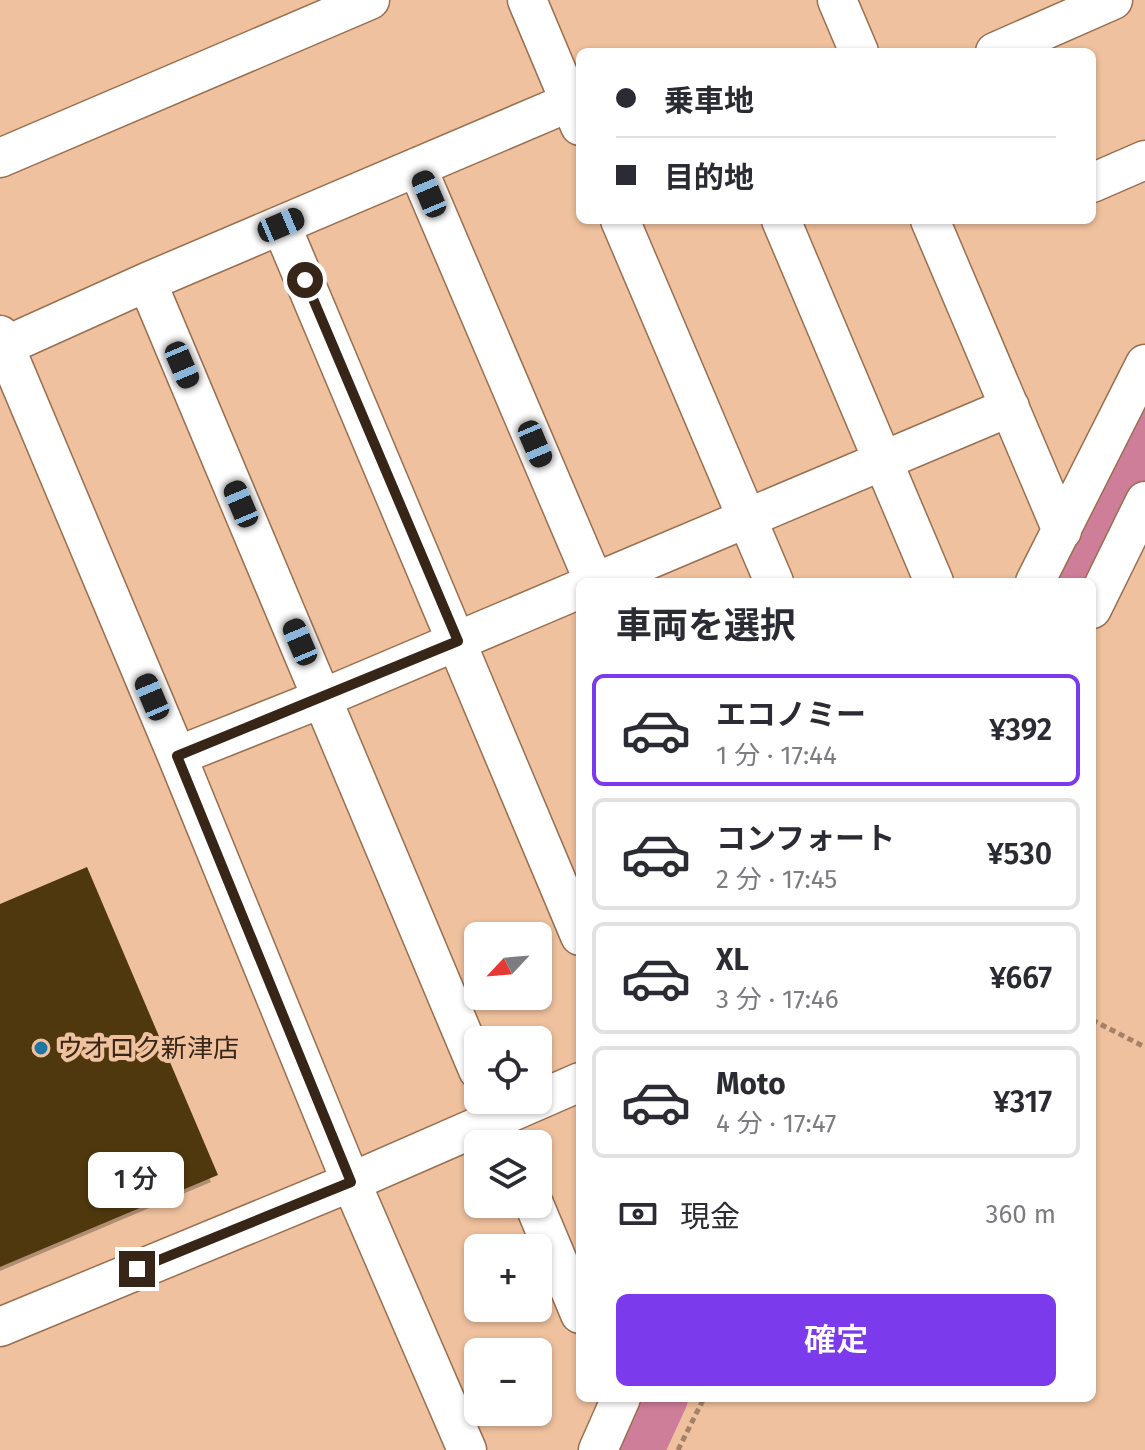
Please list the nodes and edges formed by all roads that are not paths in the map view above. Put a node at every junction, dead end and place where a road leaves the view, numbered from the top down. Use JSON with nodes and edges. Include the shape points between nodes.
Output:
{"nodes":[{"id":1,"x":370,"y":0,"type":"edge"},
{"id":2,"x":527,"y":0,"type":"edge"},
{"id":3,"x":837,"y":0,"type":"edge"},
{"id":4,"x":1113,"y":0,"type":"edge"},
{"id":5,"x":857,"y":48,"type":"edge"},
{"id":6,"x":1004,"y":48,"type":"edge"},
{"id":7,"x":575,"y":114,"type":"edge"},
{"id":8,"x":0,"y":158,"type":"edge"},
{"id":9,"x":1145,"y":160,"type":"edge"},
{"id":10,"x":417,"y":167,"type":"junction"},
{"id":11,"x":1096,"y":181,"type":"edge"},
{"id":12,"x":622,"y":224,"type":"edge"},
{"id":13,"x":783,"y":224,"type":"edge"},
{"id":14,"x":932,"y":224,"type":"edge"},
{"id":15,"x":281,"y":225,"type":"junction"},
{"id":16,"x":147,"y":282,"type":"junction"},
{"id":17,"x":2,"y":340,"type":"edge"},
{"id":18,"x":1145,"y":364,"type":"edge"},
{"id":19,"x":1010,"y":407,"type":"junction"},
{"id":20,"x":883,"y":460,"type":"junction"},
{"id":21,"x":1145,"y":501,"type":"edge"},
{"id":22,"x":747,"y":518,"type":"junction"},
{"id":23,"x":1062,"y":531,"type":"junction"},
{"id":24,"x":593,"y":578,"type":"edge"},
{"id":25,"x":604,"y":578,"type":"edge"},
{"id":26,"x":772,"y":578,"type":"edge"},
{"id":27,"x":932,"y":578,"type":"edge"},
{"id":28,"x":1037,"y":578,"type":"edge"},
{"id":29,"x":576,"y":591,"type":"edge"},
{"id":30,"x":1096,"y":601,"type":"edge"},
{"id":31,"x":458,"y":641,"type":"junction"},
{"id":32,"x":323,"y":698,"type":"junction"},
{"id":33,"x":177,"y":756,"type":"junction"},
{"id":34,"x":576,"y":926,"type":"edge"},
{"id":35,"x":464,"y":1036,"type":"edge"},
{"id":36,"x":576,"y":1084,"type":"edge"},
{"id":37,"x":499,"y":1121,"type":"edge"},
{"id":38,"x":351,"y":1182,"type":"junction"},
{"id":39,"x":540,"y":1218,"type":"edge"},
{"id":40,"x":576,"y":1304,"type":"edge"},
{"id":41,"x":0,"y":1327,"type":"edge"},
{"id":42,"x":617,"y":1402,"type":"edge"},
{"id":43,"x":467,"y":1450,"type":"edge"},
{"id":44,"x":598,"y":1450,"type":"edge"}],
"edges":[{"from":1,"to":8,"type":"street"},
{"from":2,"to":7,"type":"street"},
{"from":3,"to":5,"type":"street"},
{"from":4,"to":6,"type":"street"},
{"from":7,"to":10,"type":"street"},
{"from":9,"to":11,"type":"street"},
{"from":10,"to":15,"type":"street"},
{"from":10,"to":24,"type":"street"},
{"from":12,"to":22,"type":"street"},
{"from":13,"to":20,"type":"street"},
{"from":14,"to":19,"type":"street"},
{"from":15,"to":16,"type":"street"},
{"from":15,"to":31,"type":"street"},
{"from":16,"to":17,"type":"street"},
{"from":16,"to":32,"type":"street"},
{"from":17,"to":33,"type":"street"},
{"from":18,"to":23,"type":"street"},
{"from":19,"to":20,"type":"street"},
{"from":19,"to":23,"type":"street"},
{"from":20,"to":22,"type":"street"},
{"from":20,"to":27,"type":"street"},
{"from":21,"to":30,"type":"street"},
{"from":22,"to":25,"type":"street"},
{"from":22,"to":26,"type":"street"},
{"from":23,"to":28,"type":"street"},
{"from":29,"to":31,"type":"street"},
{"from":31,"to":32,"type":"street"},
{"from":31,"to":34,"type":"street"},
{"from":32,"to":33,"type":"street"},
{"from":32,"to":35,"type":"street"},
{"from":33,"to":38,"type":"street"},
{"from":36,"to":37,"type":"street"},
{"from":37,"to":38,"type":"street"},
{"from":38,"to":41,"type":"street"},
{"from":38,"to":43,"type":"street"},
{"from":39,"to":40,"type":"street"},
{"from":42,"to":44,"type":"street"}]}
